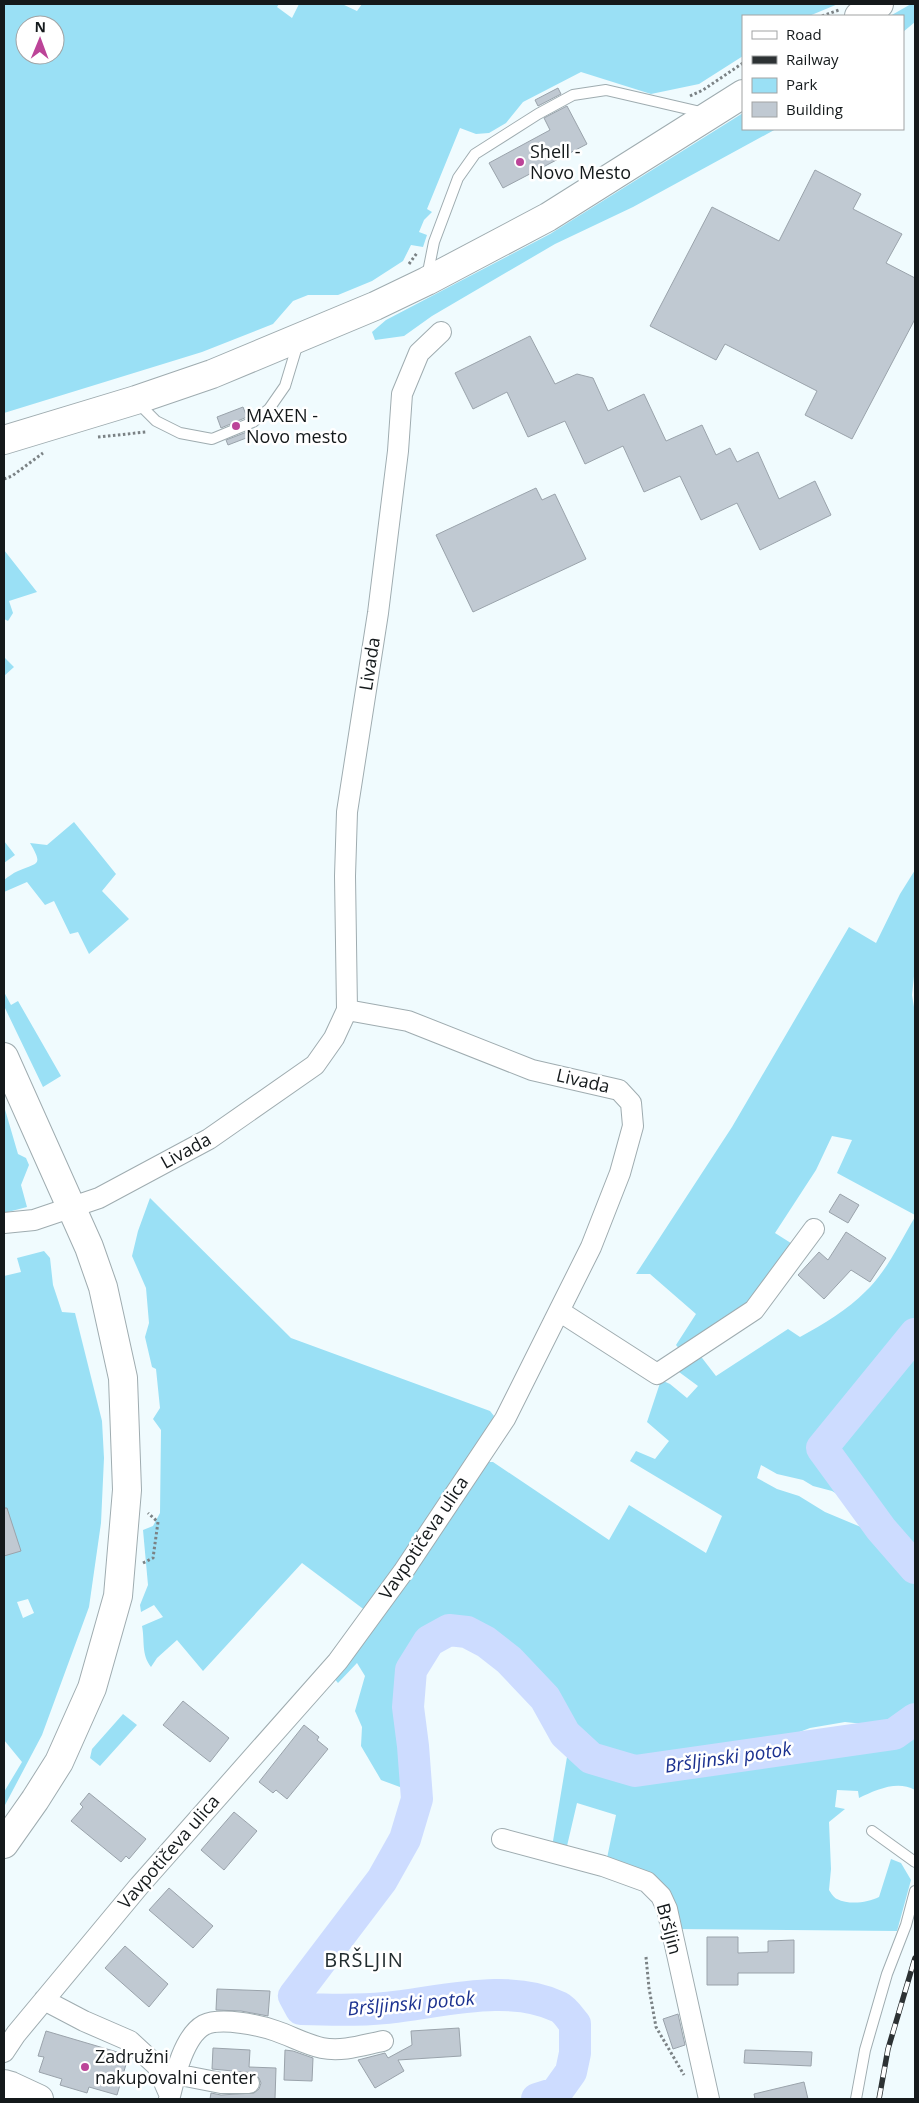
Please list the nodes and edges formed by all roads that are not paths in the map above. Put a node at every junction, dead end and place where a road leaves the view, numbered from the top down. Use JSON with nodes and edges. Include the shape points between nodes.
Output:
{"nodes":[{"id":1,"x":879,"y":4,"type":"edge"},
{"id":2,"x":861,"y":15,"type":"edge"},
{"id":3,"x":742,"y":95,"type":"edge"},
{"id":4,"x":713,"y":114,"type":"junction"},
{"id":5,"x":427,"y":281,"type":"junction"},
{"id":6,"x":442,"y":332,"type":"dead end"},
{"id":7,"x":300,"y":339,"type":"junction"},
{"id":8,"x":136,"y":400,"type":"junction"},
{"id":9,"x":4,"y":440,"type":"edge"},
{"id":10,"x":347,"y":1010,"type":"junction"},
{"id":11,"x":4,"y":1057,"type":"edge"},
{"id":12,"x":70,"y":1208,"type":"junction"},
{"id":13,"x":4,"y":1223,"type":"edge"},
{"id":14,"x":814,"y":1229,"type":"dead end"},
{"id":15,"x":559,"y":1311,"type":"junction"},
{"id":16,"x":872,"y":1831,"type":"dead end"},
{"id":17,"x":502,"y":1839,"type":"dead end"},
{"id":18,"x":4,"y":1844,"type":"edge"},
{"id":19,"x":915,"y":1862,"type":"edge"},
{"id":20,"x":915,"y":1891,"type":"edge"},
{"id":21,"x":44,"y":2000,"type":"junction"},
{"id":22,"x":383,"y":2041,"type":"dead end"},
{"id":23,"x":4,"y":2052,"type":"edge"},
{"id":24,"x":175,"y":2074,"type":"junction"},
{"id":25,"x":249,"y":2083,"type":"dead end"},
{"id":26,"x":4,"y":2084,"type":"edge"},
{"id":27,"x":170,"y":2098,"type":"edge"},
{"id":28,"x":39,"y":2099,"type":"edge"},
{"id":29,"x":709,"y":2099,"type":"edge"},
{"id":30,"x":856,"y":2099,"type":"edge"}],
"edges":[{"from":1,"to":2,"type":"street"},
{"from":3,"to":4,"type":"street"},
{"from":4,"to":5,"type":"street","via":[[548,217]]},
{"from":4,"to":5,"type":"lane","via":[[606,90],[573,94],[538,114],[475,154],[458,178],[434,242]]},
{"from":5,"to":7,"type":"street"},
{"from":6,"to":10,"type":"street","name":"Livada","via":[[419,353],[402,394],[378,613],[347,812],[344,876]]},
{"from":7,"to":8,"type":"street"},
{"from":7,"to":8,"type":"lane","via":[[284,386],[270,409],[254,422],[212,439],[180,433],[156,420]]},
{"from":8,"to":9,"type":"street"},
{"from":10,"to":12,"type":"street","name":"Livada","via":[[334,1038],[315,1066],[288,1086],[210,1139],[99,1198]]},
{"from":10,"to":15,"type":"street","name":"Livada","via":[[408,1022],[532,1070],[619,1090],[631,1103],[633,1126],[620,1173],[591,1247]]},
{"from":11,"to":12,"type":"street"},
{"from":12,"to":13,"type":"street","name":"Livada","via":[[34,1220]]},
{"from":12,"to":18,"type":"street","via":[[103,1287],[123,1378],[127,1490],[118,1596],[92,1688],[59,1762]]},
{"from":14,"to":15,"type":"street","via":[[754,1310],[657,1374]]},
{"from":15,"to":21,"type":"street","name":"Vavpotičeva ulica","via":[[505,1420],[403,1572],[338,1661],[139,1886]]},
{"from":16,"to":19,"type":"lane"},
{"from":17,"to":29,"type":"street","name":"Bršljin","via":[[603,1866],[647,1882],[661,1896],[667,1909]]},
{"from":20,"to":30,"type":"lane","via":[[865,2050]]},
{"from":21,"to":23,"type":"street","name":"Vavpotičeva ulica"},
{"from":21,"to":27,"type":"street","via":[[84,2022],[130,2041],[157,2066]]},
{"from":22,"to":24,"type":"street","via":[[343,2050],[322,2048],[264,2027],[222,2022],[205,2025],[193,2036]]},
{"from":24,"to":25,"type":"street","via":[[221,2083]]},
{"from":24,"to":27,"type":"street"},
{"from":26,"to":28,"type":"street"}]}
